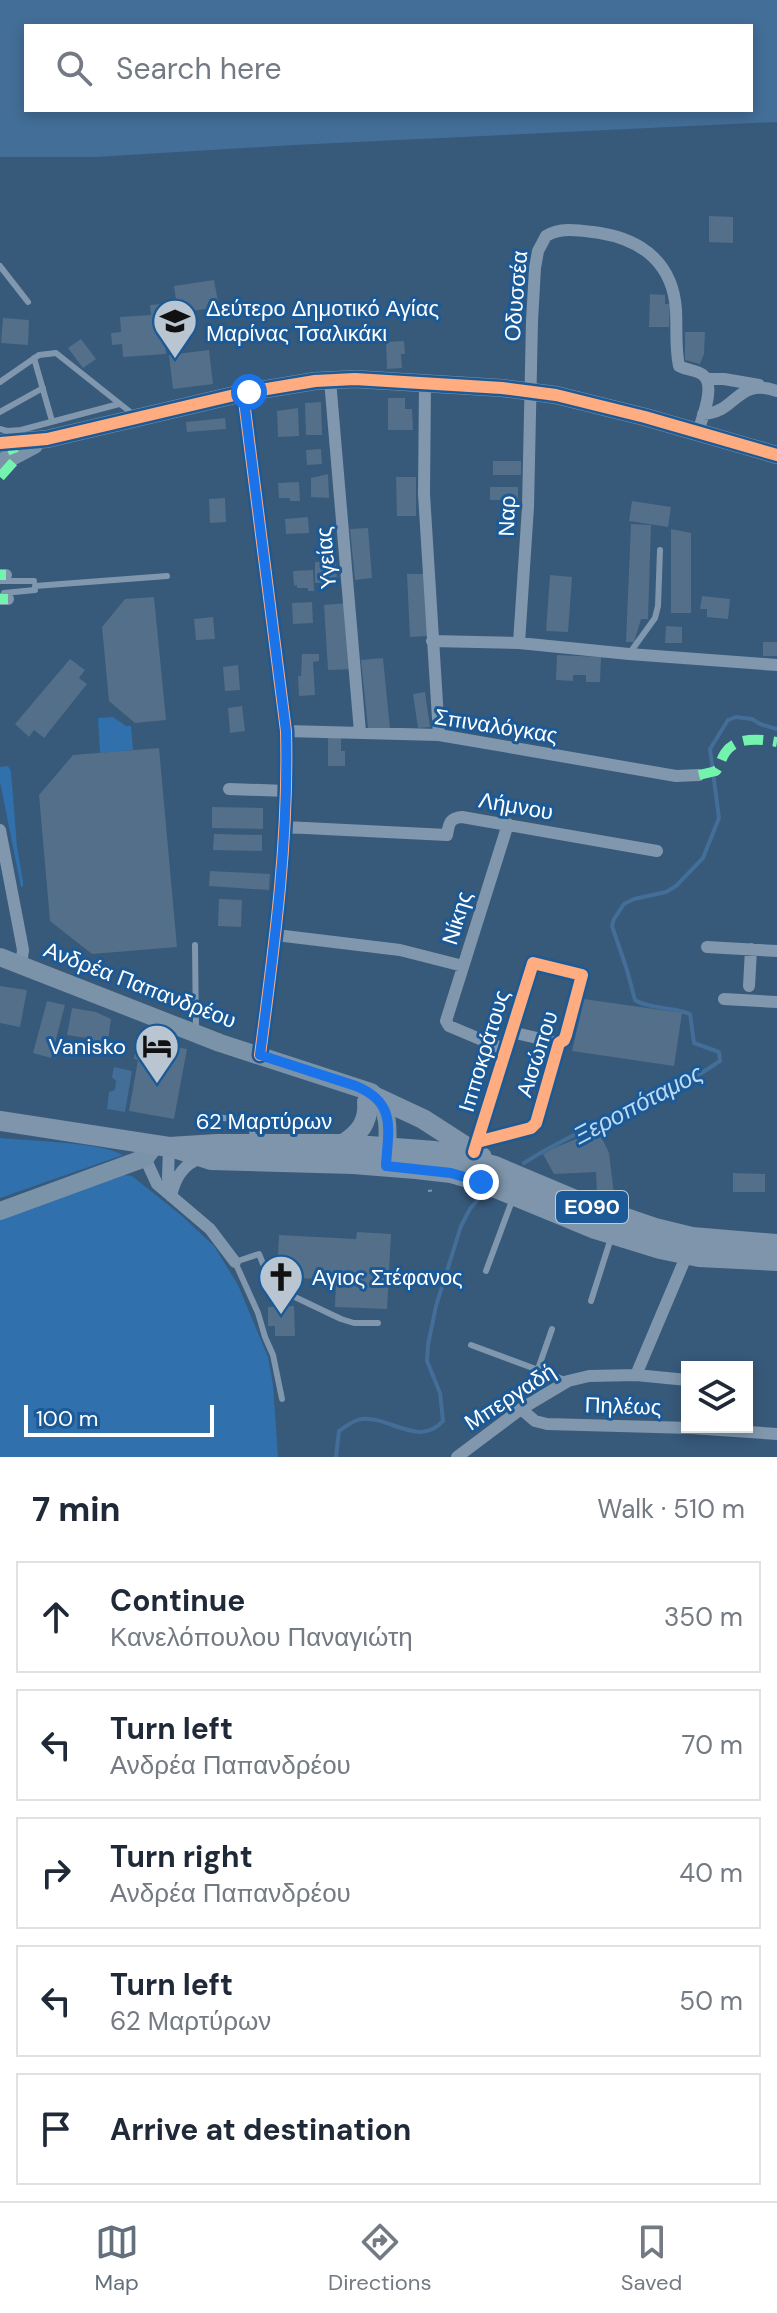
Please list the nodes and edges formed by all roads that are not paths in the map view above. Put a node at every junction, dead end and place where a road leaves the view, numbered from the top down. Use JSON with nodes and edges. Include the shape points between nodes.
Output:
{"nodes":[{"id":1,"x":0,"y":266,"type":"edge"},
{"id":2,"x":28,"y":302,"type":"dead end"},
{"id":3,"x":34,"y":358,"type":"junction"},
{"id":4,"x":707,"y":379,"type":"junction"},
{"id":5,"x":330,"y":380,"type":"junction"},
{"id":6,"x":0,"y":382,"type":"edge"},
{"id":7,"x":425,"y":383,"type":"junction"},
{"id":8,"x":761,"y":386,"type":"junction"},
{"id":9,"x":43,"y":388,"type":"junction"},
{"id":10,"x":530,"y":391,"type":"junction"},
{"id":11,"x":777,"y":391,"type":"edge"},
{"id":12,"x":243,"y":393,"type":"junction"},
{"id":13,"x":119,"y":404,"type":"junction"},
{"id":14,"x":0,"y":412,"type":"edge"},
{"id":15,"x":135,"y":417,"type":"junction"},
{"id":16,"x":701,"y":423,"type":"junction"},
{"id":17,"x":50,"y":430,"type":"junction"},
{"id":18,"x":4,"y":445,"type":"edge"},
{"id":19,"x":777,"y":455,"type":"edge"},
{"id":20,"x":0,"y":477,"type":"edge"},
{"id":21,"x":660,"y":550,"type":"dead end"},
{"id":22,"x":167,"y":576,"type":"dead end"},
{"id":23,"x":2,"y":577,"type":"edge"},
{"id":24,"x":35,"y":586,"type":"junction"},
{"id":25,"x":3,"y":597,"type":"edge"},
{"id":26,"x":432,"y":641,"type":"junction"},
{"id":27,"x":519,"y":643,"type":"junction"},
{"id":28,"x":629,"y":654,"type":"junction"},
{"id":29,"x":777,"y":665,"type":"edge"},
{"id":30,"x":286,"y":731,"type":"junction"},
{"id":31,"x":360,"y":732,"type":"junction"},
{"id":32,"x":439,"y":735,"type":"junction"},
{"id":33,"x":699,"y":775,"type":"dead end"},
{"id":34,"x":229,"y":789,"type":"dead end"},
{"id":35,"x":287,"y":791,"type":"junction"},
{"id":36,"x":508,"y":824,"type":"junction"},
{"id":37,"x":285,"y":827,"type":"junction"},
{"id":38,"x":0,"y":830,"type":"edge"},
{"id":39,"x":657,"y":851,"type":"dead end"},
{"id":40,"x":276,"y":935,"type":"junction"},
{"id":41,"x":195,"y":945,"type":"dead end"},
{"id":42,"x":707,"y":947,"type":"dead end"},
{"id":43,"x":751,"y":949,"type":"junction"},
{"id":44,"x":777,"y":951,"type":"edge"},
{"id":45,"x":0,"y":957,"type":"edge"},
{"id":46,"x":21,"y":965,"type":"junction"},
{"id":47,"x":463,"y":966,"type":"junction"},
{"id":48,"x":579,"y":983,"type":"joint"},
{"id":49,"x":749,"y":986,"type":"dead end"},
{"id":50,"x":724,"y":999,"type":"dead end"},
{"id":51,"x":777,"y":1002,"type":"edge"},
{"id":52,"x":511,"y":1032,"type":"junction"},
{"id":53,"x":196,"y":1034,"type":"junction"},
{"id":54,"x":559,"y":1043,"type":"junction"},
{"id":55,"x":506,"y":1050,"type":"junction"},
{"id":56,"x":260,"y":1055,"type":"junction"},
{"id":57,"x":367,"y":1095,"type":"junction"},
{"id":58,"x":211,"y":1116,"type":"dead end"},
{"id":59,"x":0,"y":1121,"type":"edge"},
{"id":60,"x":255,"y":1143,"type":"junction"},
{"id":61,"x":343,"y":1144,"type":"junction"},
{"id":62,"x":476,"y":1147,"type":"junction"},
{"id":63,"x":156,"y":1150,"type":"junction"},
{"id":64,"x":379,"y":1156,"type":"junction"},
{"id":65,"x":201,"y":1158,"type":"junction"},
{"id":66,"x":495,"y":1166,"type":"junction"},
{"id":67,"x":514,"y":1195,"type":"junction"},
{"id":68,"x":171,"y":1196,"type":"junction"},
{"id":69,"x":0,"y":1211,"type":"edge"},
{"id":70,"x":612,"y":1235,"type":"junction"},
{"id":71,"x":777,"y":1244,"type":"edge"},
{"id":72,"x":690,"y":1246,"type":"junction"},
{"id":73,"x":777,"y":1261,"type":"edge"},
{"id":74,"x":235,"y":1262,"type":"junction"},
{"id":75,"x":486,"y":1271,"type":"dead end"},
{"id":76,"x":591,"y":1301,"type":"dead end"},
{"id":77,"x":378,"y":1323,"type":"dead end"},
{"id":78,"x":552,"y":1329,"type":"dead end"},
{"id":79,"x":471,"y":1345,"type":"dead end"},
{"id":80,"x":538,"y":1369,"type":"junction"},
{"id":81,"x":636,"y":1375,"type":"junction"},
{"id":82,"x":681,"y":1379,"type":"edge"},
{"id":83,"x":568,"y":1381,"type":"junction"},
{"id":84,"x":282,"y":1399,"type":"dead end"},
{"id":85,"x":521,"y":1409,"type":"junction"},
{"id":86,"x":777,"y":1434,"type":"edge"},
{"id":87,"x":465,"y":1455,"type":"edge"}],
"edges":[{"from":1,"to":2,"type":"lane"},
{"from":3,"to":6,"type":"lane"},
{"from":3,"to":9,"type":"lane"},
{"from":3,"to":13,"type":"lane","via":[[56,353]]},
{"from":4,"to":8,"type":"street"},
{"from":4,"to":10,"type":"street","name":"Οδυσσέα","via":[[679,366],[676,302],[654,257],[624,238],[561,230],[546,236],[536,259]]},
{"from":4,"to":16,"type":"street"},
{"from":5,"to":7,"type":"street"},
{"from":5,"to":12,"type":"street"},
{"from":5,"to":31,"type":"street","name":"Υγείας"},
{"from":7,"to":10,"type":"street"},
{"from":7,"to":26,"type":"street","via":[[424,494]]},
{"from":8,"to":11,"type":"street"},
{"from":8,"to":16,"type":"street"},
{"from":9,"to":14,"type":"lane"},
{"from":9,"to":17,"type":"lane"},
{"from":10,"to":16,"type":"street"},
{"from":10,"to":27,"type":"street","name":"Ναρ"},
{"from":12,"to":15,"type":"street"},
{"from":12,"to":30,"type":"street"},
{"from":13,"to":15,"type":"lane"},
{"from":13,"to":17,"type":"lane"},
{"from":15,"to":17,"type":"street"},
{"from":16,"to":19,"type":"street"},
{"from":17,"to":18,"type":"street"},
{"from":18,"to":20,"type":"street","via":[[16,459]]},
{"from":21,"to":28,"type":"lane","via":[[655,618]]},
{"from":22,"to":24,"type":"lane"},
{"from":23,"to":24,"type":"lane"},
{"from":24,"to":25,"type":"lane"},
{"from":26,"to":27,"type":"street"},
{"from":26,"to":32,"type":"street"},
{"from":27,"to":28,"type":"street"},
{"from":28,"to":29,"type":"street"},
{"from":30,"to":31,"type":"street","name":"Σπιναλόγκας"},
{"from":30,"to":35,"type":"street"},
{"from":31,"to":32,"type":"street","name":"Σπιναλόγκας"},
{"from":32,"to":33,"type":"street","name":"Σπιναλόγκας","via":[[676,776]]},
{"from":34,"to":35,"type":"street"},
{"from":35,"to":37,"type":"street"},
{"from":36,"to":37,"type":"street","name":"Λήμνου","via":[[454,818],[447,835]]},
{"from":36,"to":39,"type":"street","name":"Λήμνου"},
{"from":36,"to":47,"type":"street","name":"Νίκης"},
{"from":37,"to":40,"type":"street"},
{"from":38,"to":46,"type":"street","via":[[23,950]]},
{"from":40,"to":47,"type":"street","via":[[400,950]]},
{"from":40,"to":56,"type":"street"},
{"from":41,"to":53,"type":"lane"},
{"from":42,"to":43,"type":"street"},
{"from":43,"to":44,"type":"street"},
{"from":43,"to":49,"type":"street"},
{"from":45,"to":46,"type":"street","name":"Ανδρέα Παπανδρέου"},
{"from":46,"to":53,"type":"street","name":"Ανδρέα Παπανδρέου"},
{"from":47,"to":55,"type":"street","name":"Νίκης","via":[[446,1023]]},
{"from":48,"to":52,"type":"street","name":"Ιπποκράτους","via":[[582,975],[533,963]]},
{"from":48,"to":54,"type":"street","name":"Αισώπου","via":[[566,1035]]},
{"from":50,"to":51,"type":"street"},
{"from":52,"to":54,"type":"street"},
{"from":52,"to":55,"type":"street","name":"Ιπποκράτους"},
{"from":53,"to":56,"type":"street","name":"Ανδρέα Παπανδρέου"},
{"from":54,"to":62,"type":"street","name":"Αισώπου","via":[[534,1126]]},
{"from":55,"to":62,"type":"street","name":"Ιπποκράτους"},
{"from":56,"to":57,"type":"street","name":"Ανδρέα Παπανδρέου"},
{"from":57,"to":61,"type":"main road","via":[[363,1125]]},
{"from":57,"to":62,"type":"main road"},
{"from":57,"to":64,"type":"street","via":[[384,1107],[387,1119]]},
{"from":58,"to":60,"type":"lane","via":[[250,1122]]},
{"from":59,"to":63,"type":"main road","number":"ΕΟ90"},
{"from":60,"to":61,"type":"main road","name":"62 Μαρτύρων","number":"ΕΟ90"},
{"from":60,"to":63,"type":"main road","name":"62 Μαρτύρων","number":"ΕΟ90"},
{"from":61,"to":64,"type":"main road","name":"62 Μαρτύρων","number":"ΕΟ90"},
{"from":62,"to":66,"type":"main road"},
{"from":63,"to":65,"type":"main road","name":"62 Μαρτύρων","number":"ΕΟ90"},
{"from":63,"to":68,"type":"street"},
{"from":63,"to":68,"type":"street","via":[[157,1184]]},
{"from":63,"to":69,"type":"street"},
{"from":64,"to":65,"type":"main road","name":"62 Μαρτύρων","number":"ΕΟ90"},
{"from":64,"to":66,"type":"main road","name":"62 Μαρτύρων","number":"ΕΟ90","via":[[435,1151]]},
{"from":64,"to":67,"type":"main road","name":"62 Μαρτύρων","number":"ΕΟ90"},
{"from":65,"to":68,"type":"street","via":[[182,1170]]},
{"from":66,"to":72,"type":"main road","name":"62 Μαρτύρων","number":"ΕΟ90"},
{"from":67,"to":70,"type":"main road","name":"62 Μαρτύρων","number":"ΕΟ90"},
{"from":67,"to":75,"type":"lane"},
{"from":68,"to":74,"type":"street","via":[[210,1229]]},
{"from":70,"to":72,"type":"main road","name":"62 Μαρτύρων","number":"ΕΟ90"},
{"from":70,"to":76,"type":"lane"},
{"from":71,"to":72,"type":"main road","name":"62 Μαρτύρων","number":"ΕΟ90"},
{"from":72,"to":73,"type":"main road","name":"62 Μαρτύρων","number":"ΕΟ90"},
{"from":72,"to":81,"type":"street"},
{"from":74,"to":77,"type":"lane","via":[[259,1254],[278,1289],[341,1319]]},
{"from":74,"to":84,"type":"lane","via":[[273,1355]]},
{"from":78,"to":80,"type":"lane"},
{"from":79,"to":80,"type":"lane"},
{"from":80,"to":83,"type":"lane"},
{"from":81,"to":82,"type":"street","name":"Μπεργαδή"},
{"from":81,"to":83,"type":"street","name":"Μπεργαδή"},
{"from":83,"to":85,"type":"street","name":"Μπεργαδή"},
{"from":85,"to":86,"type":"street","name":"Πηλέως","via":[[547,1424]]},
{"from":85,"to":87,"type":"street","name":"Μπεργαδή"}]}
